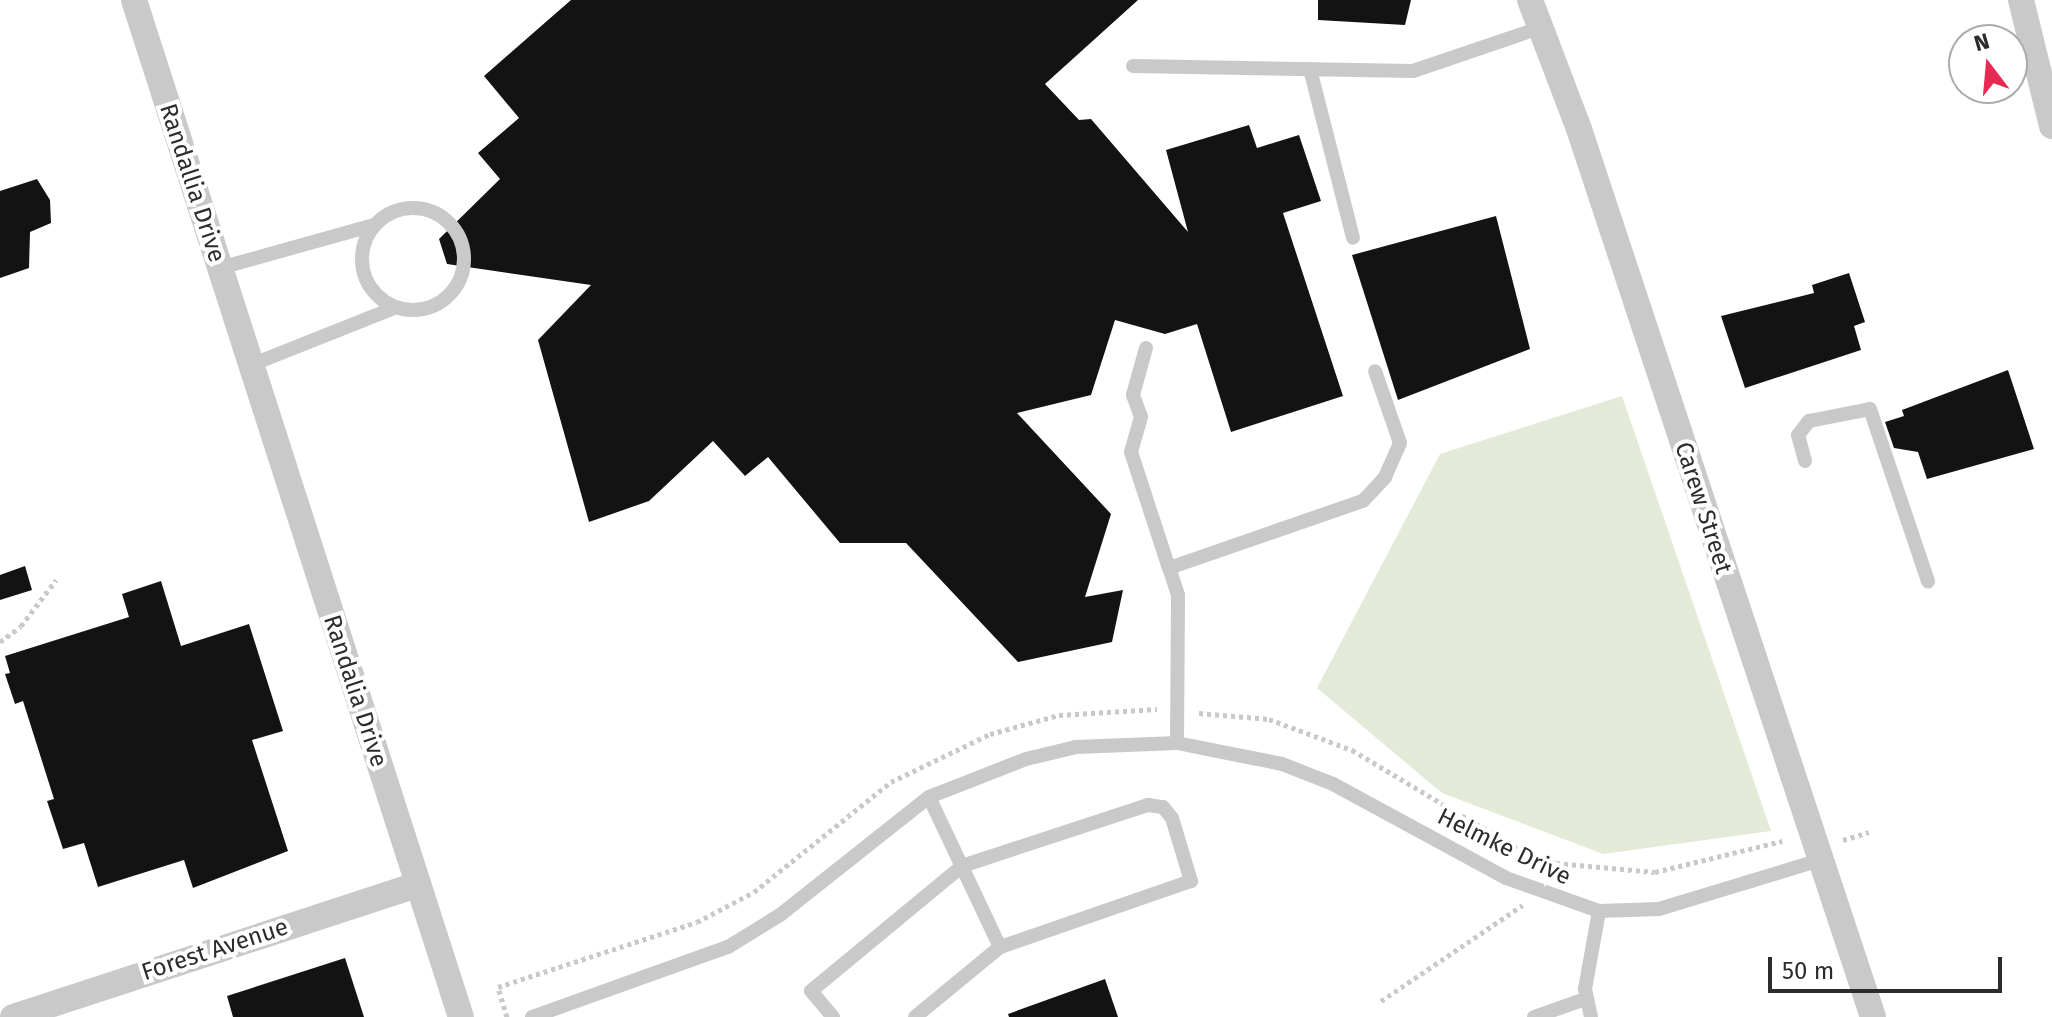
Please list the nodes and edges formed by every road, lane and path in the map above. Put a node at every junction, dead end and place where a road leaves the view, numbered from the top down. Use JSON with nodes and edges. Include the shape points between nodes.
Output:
{"nodes":[{"id":1,"x":134,"y":0,"type":"edge"},
{"id":2,"x":1530,"y":0,"type":"edge"},
{"id":3,"x":2021,"y":0,"type":"edge"},
{"id":4,"x":1539,"y":28,"type":"junction"},
{"id":5,"x":1133,"y":66,"type":"dead end"},
{"id":6,"x":1310,"y":69,"type":"junction"},
{"id":7,"x":2052,"y":126,"type":"edge"},
{"id":8,"x":374,"y":225,"type":"junction"},
{"id":9,"x":1353,"y":238,"type":"dead end"},
{"id":10,"x":220,"y":268,"type":"junction"},
{"id":11,"x":394,"y":308,"type":"junction"},
{"id":12,"x":1146,"y":348,"type":"dead end"},
{"id":13,"x":251,"y":365,"type":"junction"},
{"id":14,"x":1375,"y":371,"type":"dead end"},
{"id":15,"x":1805,"y":461,"type":"dead end"},
{"id":16,"x":1169,"y":568,"type":"junction"},
{"id":17,"x":56,"y":580,"type":"dead end"},
{"id":18,"x":1928,"y":581,"type":"dead end"},
{"id":19,"x":0,"y":642,"type":"edge"},
{"id":20,"x":1178,"y":712,"type":"junction"},
{"id":21,"x":1177,"y":743,"type":"junction"},
{"id":22,"x":929,"y":797,"type":"junction"},
{"id":23,"x":1869,"y":832,"type":"dead end"},
{"id":24,"x":1818,"y":854,"type":"junction"},
{"id":25,"x":962,"y":866,"type":"junction"},
{"id":26,"x":417,"y":885,"type":"junction"},
{"id":27,"x":1532,"y":890,"type":"junction"},
{"id":28,"x":1599,"y":911,"type":"junction"},
{"id":29,"x":1000,"y":947,"type":"junction"},
{"id":30,"x":1585,"y":999,"type":"junction"},
{"id":31,"x":1381,"y":1001,"type":"dead end"},
{"id":32,"x":13,"y":1017,"type":"edge"},
{"id":33,"x":461,"y":1017,"type":"edge"},
{"id":34,"x":507,"y":1017,"type":"edge"},
{"id":35,"x":532,"y":1017,"type":"edge"},
{"id":36,"x":833,"y":1017,"type":"edge"},
{"id":37,"x":915,"y":1017,"type":"edge"},
{"id":38,"x":1534,"y":1017,"type":"edge"},
{"id":39,"x":1591,"y":1017,"type":"edge"},
{"id":40,"x":1873,"y":1017,"type":"edge"}],
"edges":[{"from":1,"to":10,"type":"street","name":"Randallia Drive"},
{"from":2,"to":4,"type":"street","name":"Carew Street"},
{"from":3,"to":7,"type":"street"},
{"from":4,"to":6,"type":"lane","via":[[1413,71]]},
{"from":4,"to":24,"type":"street","name":"Carew Street","via":[[1584,144]]},
{"from":5,"to":6,"type":"lane"},
{"from":6,"to":9,"type":"lane"},
{"from":8,"to":10,"type":"lane"},
{"from":8,"to":11,"type":"lane","via":[[362,250],[364,278]]},
{"from":8,"to":11,"type":"lane","via":[[394,212],[417,208],[446,220],[463,247],[461,278],[441,303]]},
{"from":10,"to":13,"type":"street","name":"Randallia Drive"},
{"from":11,"to":13,"type":"lane"},
{"from":12,"to":16,"type":"lane","via":[[1133,395],[1141,417],[1131,452]]},
{"from":13,"to":26,"type":"street","name":"Randalia Drive"},
{"from":14,"to":16,"type":"lane","via":[[1400,443],[1385,477],[1363,501]]},
{"from":15,"to":18,"type":"lane","via":[[1798,435],[1809,421],[1870,409]]},
{"from":16,"to":20,"type":"lane","via":[[1178,595]]},
{"from":17,"to":19,"type":"path","via":[[21,626]]},
{"from":20,"to":21,"type":"lane"},
{"from":20,"to":24,"type":"path","via":[[1269,719],[1352,750],[1513,846],[1556,863],[1655,872],[1781,838],[1787,856]]},
{"from":20,"to":34,"type":"path","via":[[1036,719],[950,751],[891,782],[754,892],[697,922],[498,987]]},
{"from":21,"to":22,"type":"lane","name":"Helmke Drive","via":[[1076,747],[1026,759]]},
{"from":21,"to":27,"type":"lane","name":"Helmke Drive","via":[[1269,760],[1333,784]]},
{"from":22,"to":25,"type":"lane"},
{"from":22,"to":35,"type":"lane","name":"Helmke Drive","via":[[780,915],[728,947]]},
{"from":23,"to":24,"type":"path"},
{"from":24,"to":28,"type":"lane","name":"Helmke Drive","via":[[1659,909]]},
{"from":24,"to":40,"type":"street","name":"Carew Street"},
{"from":25,"to":29,"type":"lane"},
{"from":25,"to":29,"type":"lane","via":[[1148,805],[1163,807],[1172,818],[1191,881]]},
{"from":25,"to":36,"type":"lane","via":[[811,991]]},
{"from":26,"to":32,"type":"street","name":"Forest Avenue"},
{"from":26,"to":33,"type":"street","name":"Randalia Drive"},
{"from":27,"to":28,"type":"lane","name":"Helmke Drive"},
{"from":27,"to":31,"type":"path","via":[[1521,909]]},
{"from":28,"to":30,"type":"lane"},
{"from":29,"to":37,"type":"lane"},
{"from":30,"to":38,"type":"lane"},
{"from":30,"to":39,"type":"lane"}]}
